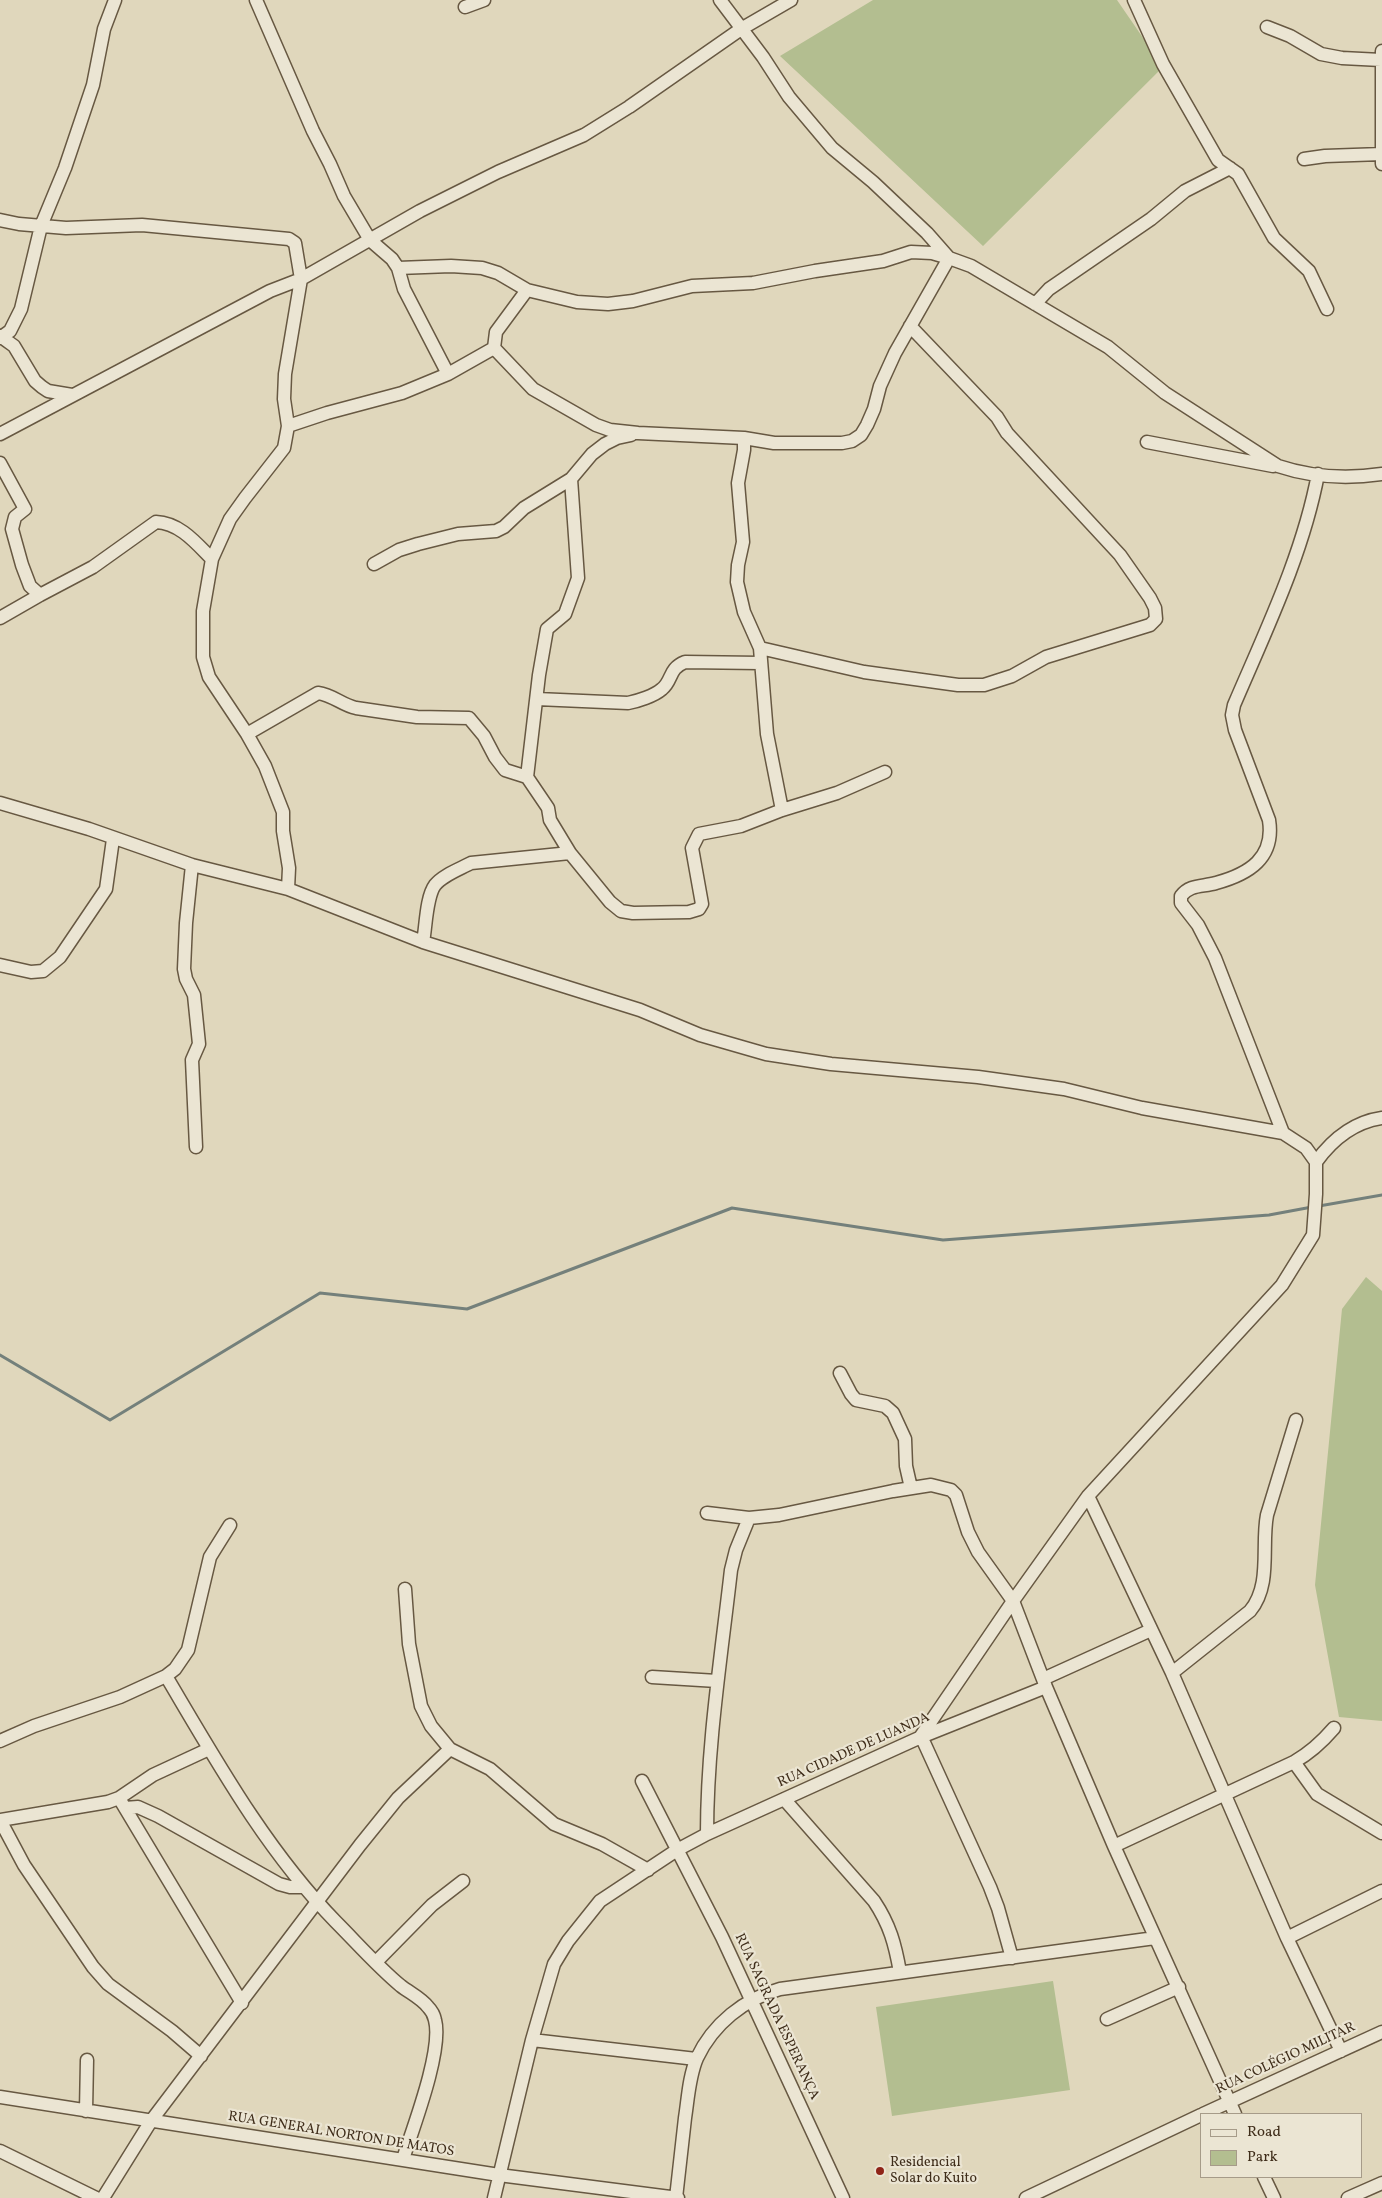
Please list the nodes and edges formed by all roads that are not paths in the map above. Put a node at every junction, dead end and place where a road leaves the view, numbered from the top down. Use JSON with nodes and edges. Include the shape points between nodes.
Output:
{"nodes":[{"id":1,"x":115,"y":0,"type":"edge"},
{"id":2,"x":256,"y":0,"type":"edge"},
{"id":3,"x":484,"y":0,"type":"edge"},
{"id":4,"x":720,"y":0,"type":"edge"},
{"id":5,"x":791,"y":0,"type":"edge"},
{"id":6,"x":1134,"y":0,"type":"edge"},
{"id":7,"x":465,"y":7,"type":"dead end"},
{"id":8,"x":1267,"y":27,"type":"dead end"},
{"id":9,"x":741,"y":29,"type":"junction"},
{"id":10,"x":1381,"y":55,"type":"edge"},
{"id":11,"x":1382,"y":157,"type":"edge"},
{"id":12,"x":1304,"y":159,"type":"dead end"},
{"id":13,"x":1230,"y":168,"type":"junction"},
{"id":14,"x":0,"y":220,"type":"edge"},
{"id":15,"x":41,"y":226,"type":"junction"},
{"id":16,"x":927,"y":233,"type":"junction"},
{"id":17,"x":370,"y":240,"type":"junction"},
{"id":18,"x":911,"y":252,"type":"junction"},
{"id":19,"x":949,"y":258,"type":"junction"},
{"id":20,"x":398,"y":268,"type":"junction"},
{"id":21,"x":301,"y":279,"type":"junction"},
{"id":22,"x":528,"y":290,"type":"junction"},
{"id":23,"x":1035,"y":304,"type":"junction"},
{"id":24,"x":1327,"y":309,"type":"dead end"},
{"id":25,"x":910,"y":326,"type":"junction"},
{"id":26,"x":1,"y":339,"type":"edge"},
{"id":27,"x":494,"y":348,"type":"junction"},
{"id":28,"x":448,"y":374,"type":"junction"},
{"id":29,"x":72,"y":395,"type":"junction"},
{"id":30,"x":288,"y":426,"type":"junction"},
{"id":31,"x":638,"y":433,"type":"junction"},
{"id":32,"x":0,"y":434,"type":"edge"},
{"id":33,"x":744,"y":438,"type":"junction"},
{"id":34,"x":1147,"y":442,"type":"dead end"},
{"id":35,"x":0,"y":463,"type":"edge"},
{"id":36,"x":1299,"y":473,"type":"junction"},
{"id":37,"x":1318,"y":474,"type":"junction"},
{"id":38,"x":1382,"y":474,"type":"edge"},
{"id":39,"x":571,"y":479,"type":"junction"},
{"id":40,"x":212,"y":558,"type":"junction"},
{"id":41,"x":374,"y":564,"type":"dead end"},
{"id":42,"x":40,"y":595,"type":"junction"},
{"id":43,"x":0,"y":618,"type":"edge"},
{"id":44,"x":760,"y":648,"type":"junction"},
{"id":45,"x":760,"y":664,"type":"junction"},
{"id":46,"x":537,"y":699,"type":"junction"},
{"id":47,"x":247,"y":734,"type":"junction"},
{"id":48,"x":885,"y":772,"type":"dead end"},
{"id":49,"x":527,"y":776,"type":"junction"},
{"id":50,"x":0,"y":803,"type":"edge"},
{"id":51,"x":782,"y":810,"type":"junction"},
{"id":52,"x":113,"y":839,"type":"junction"},
{"id":53,"x":570,"y":853,"type":"junction"},
{"id":54,"x":192,"y":865,"type":"junction"},
{"id":55,"x":288,"y":889,"type":"junction"},
{"id":56,"x":423,"y":942,"type":"junction"},
{"id":57,"x":0,"y":965,"type":"edge"},
{"id":58,"x":1382,"y":1118,"type":"edge"},
{"id":59,"x":1283,"y":1133,"type":"junction"},
{"id":60,"x":196,"y":1148,"type":"dead end"},
{"id":61,"x":1316,"y":1162,"type":"junction"},
{"id":62,"x":840,"y":1373,"type":"dead end"},
{"id":63,"x":1296,"y":1420,"type":"dead end"},
{"id":64,"x":911,"y":1488,"type":"junction"},
{"id":65,"x":1088,"y":1496,"type":"junction"},
{"id":66,"x":707,"y":1513,"type":"dead end"},
{"id":67,"x":750,"y":1518,"type":"junction"},
{"id":68,"x":230,"y":1525,"type":"dead end"},
{"id":69,"x":405,"y":1589,"type":"dead end"},
{"id":70,"x":1013,"y":1601,"type":"junction"},
{"id":71,"x":1151,"y":1630,"type":"junction"},
{"id":72,"x":1172,"y":1673,"type":"junction"},
{"id":73,"x":166,"y":1676,"type":"junction"},
{"id":74,"x":652,"y":1677,"type":"dead end"},
{"id":75,"x":717,"y":1681,"type":"junction"},
{"id":76,"x":1044,"y":1683,"type":"junction"},
{"id":77,"x":1334,"y":1728,"type":"dead end"},
{"id":78,"x":921,"y":1737,"type":"junction"},
{"id":79,"x":0,"y":1741,"type":"edge"},
{"id":80,"x":209,"y":1749,"type":"junction"},
{"id":81,"x":450,"y":1749,"type":"junction"},
{"id":82,"x":1294,"y":1762,"type":"junction"},
{"id":83,"x":642,"y":1781,"type":"dead end"},
{"id":84,"x":1224,"y":1795,"type":"junction"},
{"id":85,"x":784,"y":1798,"type":"junction"},
{"id":86,"x":122,"y":1803,"type":"junction"},
{"id":87,"x":0,"y":1820,"type":"edge"},
{"id":88,"x":1382,"y":1833,"type":"edge"},
{"id":89,"x":707,"y":1834,"type":"junction"},
{"id":90,"x":1114,"y":1846,"type":"junction"},
{"id":91,"x":676,"y":1850,"type":"junction"},
{"id":92,"x":648,"y":1870,"type":"junction"},
{"id":93,"x":463,"y":1881,"type":"dead end"},
{"id":94,"x":304,"y":1887,"type":"junction"},
{"id":95,"x":1382,"y":1891,"type":"edge"},
{"id":96,"x":316,"y":1902,"type":"junction"},
{"id":97,"x":1155,"y":1938,"type":"junction"},
{"id":98,"x":1287,"y":1938,"type":"junction"},
{"id":99,"x":1012,"y":1958,"type":"junction"},
{"id":100,"x":376,"y":1962,"type":"junction"},
{"id":101,"x":900,"y":1972,"type":"junction"},
{"id":102,"x":1179,"y":1988,"type":"junction"},
{"id":103,"x":752,"y":1999,"type":"junction"},
{"id":104,"x":242,"y":2003,"type":"junction"},
{"id":105,"x":1107,"y":2019,"type":"dead end"},
{"id":106,"x":1382,"y":2032,"type":"edge"},
{"id":107,"x":532,"y":2040,"type":"junction"},
{"id":108,"x":1341,"y":2051,"type":"junction"},
{"id":109,"x":201,"y":2056,"type":"junction"},
{"id":110,"x":696,"y":2059,"type":"junction"},
{"id":111,"x":86,"y":2060,"type":"dead end"},
{"id":112,"x":0,"y":2097,"type":"edge"},
{"id":113,"x":1230,"y":2102,"type":"junction"},
{"id":114,"x":86,"y":2111,"type":"junction"},
{"id":115,"x":1206,"y":2113,"type":"edge"},
{"id":116,"x":1235,"y":2113,"type":"edge"},
{"id":117,"x":1200,"y":2116,"type":"edge"},
{"id":118,"x":151,"y":2121,"type":"junction"},
{"id":119,"x":0,"y":2151,"type":"edge"},
{"id":120,"x":403,"y":2159,"type":"junction"},
{"id":121,"x":499,"y":2175,"type":"junction"},
{"id":122,"x":1264,"y":2178,"type":"edge"},
{"id":123,"x":1382,"y":2183,"type":"edge"},
{"id":124,"x":1048,"y":2194,"type":"edge"},
{"id":125,"x":86,"y":2196,"type":"edge"},
{"id":126,"x":1030,"y":2197,"type":"edge"},
{"id":127,"x":103,"y":2198,"type":"edge"},
{"id":128,"x":494,"y":2198,"type":"edge"},
{"id":129,"x":676,"y":2198,"type":"edge"},
{"id":130,"x":843,"y":2198,"type":"edge"},
{"id":131,"x":1274,"y":2198,"type":"edge"},
{"id":132,"x":1348,"y":2198,"type":"edge"}],
"edges":[{"from":1,"to":15,"type":"street","via":[[104,29],[93,84],[65,168]]},
{"from":2,"to":17,"type":"street","via":[[313,132]]},
{"from":3,"to":7,"type":"street"},
{"from":4,"to":9,"type":"street"},
{"from":5,"to":9,"type":"street"},
{"from":6,"to":13,"type":"street","via":[[1163,64],[1218,160]]},
{"from":8,"to":10,"type":"street","via":[[1321,54],[1342,58]]},
{"from":9,"to":16,"type":"street","via":[[789,97],[832,148]]},
{"from":9,"to":17,"type":"street","via":[[584,135],[498,172]]},
{"from":10,"to":11,"type":"street"},
{"from":11,"to":12,"type":"street"},
{"from":13,"to":23,"type":"street","via":[[1185,191],[1152,219],[1049,289]]},
{"from":13,"to":24,"type":"street","via":[[1238,174],[1274,238],[1309,271]]},
{"from":14,"to":15,"type":"street"},
{"from":15,"to":21,"type":"street","via":[[142,225],[290,239],[295,243]]},
{"from":15,"to":26,"type":"street","via":[[21,309],[10,331]]},
{"from":16,"to":18,"type":"street"},
{"from":16,"to":19,"type":"street"},
{"from":17,"to":20,"type":"street"},
{"from":17,"to":21,"type":"street"},
{"from":18,"to":19,"type":"street"},
{"from":18,"to":22,"type":"street","via":[[753,283],[692,286],[608,304],[577,302]]},
{"from":19,"to":23,"type":"street","via":[[971,266]]},
{"from":19,"to":25,"type":"street"},
{"from":20,"to":22,"type":"street","via":[[482,268]]},
{"from":20,"to":28,"type":"street","via":[[404,289]]},
{"from":21,"to":29,"type":"street","via":[[270,291]]},
{"from":21,"to":30,"type":"street","via":[[285,374]]},
{"from":22,"to":27,"type":"street","via":[[496,332]]},
{"from":23,"to":36,"type":"street","via":[[1108,347],[1165,393],[1278,466]]},
{"from":25,"to":33,"type":"street","via":[[880,386],[868,425],[852,441],[797,444]]},
{"from":25,"to":44,"type":"street","via":[[997,417],[1120,555],[1150,598],[1156,619],[1150,625],[1046,657],[1012,676],[984,685],[958,685],[864,672]]},
{"from":26,"to":29,"type":"street","via":[[14,346],[42,387]]},
{"from":27,"to":28,"type":"street"},
{"from":27,"to":31,"type":"street","via":[[533,389],[546,397],[596,425]]},
{"from":28,"to":30,"type":"street","via":[[402,393]]},
{"from":29,"to":32,"type":"street"},
{"from":30,"to":40,"type":"street","via":[[284,448],[230,520]]},
{"from":31,"to":33,"type":"street"},
{"from":31,"to":39,"type":"street","via":[[605,444]]},
{"from":33,"to":44,"type":"street","via":[[738,483],[743,542],[737,582],[744,612]]},
{"from":34,"to":36,"type":"street"},
{"from":35,"to":42,"type":"street","via":[[25,509],[14,517],[12,529],[30,586]]},
{"from":36,"to":37,"type":"street"},
{"from":37,"to":38,"type":"street","via":[[1353,478]]},
{"from":37,"to":59,"type":"street","via":[[1312,508],[1232,715],[1269,820],[1271,834],[1267,852],[1236,875],[1190,888],[1181,896],[1181,902],[1198,925],[1215,958]]},
{"from":39,"to":41,"type":"street","via":[[524,508],[496,531],[458,534],[418,544]]},
{"from":39,"to":46,"type":"street","via":[[578,578],[565,614],[547,629]]},
{"from":40,"to":42,"type":"street","via":[[183,531],[166,522],[156,522],[94,567]]},
{"from":40,"to":47,"type":"street","via":[[203,611],[204,657],[209,677]]},
{"from":42,"to":43,"type":"street"},
{"from":44,"to":45,"type":"street"},
{"from":45,"to":46,"type":"street","via":[[685,662],[671,672],[662,690],[628,703]]},
{"from":45,"to":51,"type":"street","via":[[767,734]]},
{"from":46,"to":49,"type":"street"},
{"from":47,"to":49,"type":"street","via":[[318,693],[328,694],[356,708],[417,717],[469,718],[505,770]]},
{"from":47,"to":55,"type":"street","via":[[265,766],[283,812],[290,868]]},
{"from":48,"to":51,"type":"street","via":[[828,796]]},
{"from":49,"to":53,"type":"street","via":[[548,808],[550,820]]},
{"from":50,"to":52,"type":"street"},
{"from":51,"to":53,"type":"street","via":[[740,826],[699,834],[692,848],[702,904],[690,912],[621,911]]},
{"from":52,"to":54,"type":"street"},
{"from":52,"to":57,"type":"street","via":[[106,889],[60,958],[43,971],[31,972]]},
{"from":53,"to":56,"type":"street","via":[[471,863],[457,870],[435,885]]},
{"from":54,"to":55,"type":"street"},
{"from":54,"to":60,"type":"street","via":[[184,969],[194,995],[200,1044],[192,1060]]},
{"from":55,"to":56,"type":"street"},
{"from":56,"to":59,"type":"street","via":[[640,1010],[700,1035],[766,1054],[831,1064],[978,1077],[1064,1090],[1142,1108]]},
{"from":58,"to":61,"type":"street","via":[[1347,1131],[1330,1144]]},
{"from":59,"to":61,"type":"street","via":[[1306,1148]]},
{"from":61,"to":65,"type":"street","via":[[1313,1235],[1282,1285]]},
{"from":62,"to":64,"type":"street","via":[[856,1400],[886,1406],[893,1413],[905,1439]]},
{"from":63,"to":72,"type":"street","via":[[1267,1515],[1259,1601]]},
{"from":64,"to":67,"type":"street"},
{"from":64,"to":70,"type":"street","via":[[944,1487],[956,1495],[978,1552]]},
{"from":65,"to":70,"type":"street"},
{"from":65,"to":71,"type":"street"},
{"from":66,"to":67,"type":"street"},
{"from":67,"to":75,"type":"street","via":[[731,1570]]},
{"from":68,"to":73,"type":"street","via":[[210,1557],[188,1650]]},
{"from":69,"to":81,"type":"street","via":[[412,1661],[421,1706]]},
{"from":70,"to":76,"type":"street"},
{"from":70,"to":78,"type":"street"},
{"from":71,"to":72,"type":"street"},
{"from":71,"to":76,"type":"street","name":"RUA CIDADE DE LUANDA"},
{"from":72,"to":84,"type":"street"},
{"from":73,"to":79,"type":"street","via":[[120,1697]]},
{"from":73,"to":80,"type":"street"},
{"from":74,"to":75,"type":"street"},
{"from":75,"to":89,"type":"street","via":[[707,1786]]},
{"from":76,"to":78,"type":"street","name":"RUA CIDADE DE LUANDA"},
{"from":76,"to":90,"type":"street"},
{"from":77,"to":82,"type":"street","via":[[1312,1750]]},
{"from":78,"to":85,"type":"street","name":"RUA CIDADE DE LUANDA"},
{"from":78,"to":99,"type":"street","via":[[990,1886]]},
{"from":80,"to":86,"type":"street","via":[[154,1775]]},
{"from":80,"to":94,"type":"street","via":[[276,1852]]},
{"from":81,"to":92,"type":"street","via":[[490,1768],[554,1824],[602,1844]]},
{"from":81,"to":96,"type":"street","via":[[398,1798]]},
{"from":82,"to":84,"type":"street"},
{"from":82,"to":88,"type":"street","via":[[1317,1794]]},
{"from":83,"to":91,"type":"street","name":"RUA SAGRADA ESPERANÇA"},
{"from":84,"to":90,"type":"street"},
{"from":84,"to":98,"type":"street"},
{"from":85,"to":89,"type":"street","name":"RUA CIDADE DE LUANDA"},
{"from":85,"to":101,"type":"street","via":[[878,1907],[893,1936]]},
{"from":86,"to":87,"type":"street"},
{"from":86,"to":94,"type":"street","via":[[158,1816],[279,1884]]},
{"from":86,"to":104,"type":"street"},
{"from":87,"to":109,"type":"street","via":[[24,1865],[93,1967],[108,1984]]},
{"from":89,"to":91,"type":"street","name":"RUA CIDADE DE LUANDA"},
{"from":90,"to":97,"type":"street"},
{"from":91,"to":92,"type":"street","name":"RUA CIDADE DE LUANDA"},
{"from":91,"to":103,"type":"street","name":"RUA SAGRADA ESPERANÇA"},
{"from":92,"to":107,"type":"street","name":"RUA CIDADE DE LUANDA","via":[[600,1901],[568,1941],[554,1964]]},
{"from":93,"to":100,"type":"street","via":[[427,1911]]},
{"from":94,"to":96,"type":"street"},
{"from":95,"to":98,"type":"street"},
{"from":96,"to":100,"type":"street"},
{"from":96,"to":104,"type":"street"},
{"from":97,"to":99,"type":"street"},
{"from":97,"to":102,"type":"street"},
{"from":98,"to":108,"type":"street"},
{"from":99,"to":101,"type":"street"},
{"from":100,"to":120,"type":"street","via":[[429,2007],[437,2031],[431,2066]]},
{"from":101,"to":103,"type":"street","via":[[780,1989]]},
{"from":102,"to":105,"type":"street"},
{"from":102,"to":113,"type":"street"},
{"from":103,"to":110,"type":"street","via":[[730,2015],[710,2036]]},
{"from":103,"to":130,"type":"street","name":"RUA SAGRADA ESPERANÇA"},
{"from":104,"to":109,"type":"street"},
{"from":106,"to":108,"type":"street","name":"RUA COLÉGIO MILITAR"},
{"from":107,"to":110,"type":"street"},
{"from":107,"to":121,"type":"street","name":"RUA CIDADE DE LUANDA"},
{"from":108,"to":113,"type":"street","name":"RUA COLÉGIO MILITAR"},
{"from":109,"to":118,"type":"street"},
{"from":110,"to":129,"type":"street","via":[[688,2092]]},
{"from":111,"to":114,"type":"street"},
{"from":112,"to":114,"type":"street","name":"RUA GENERAL NORTON DE MATOS"},
{"from":113,"to":115,"type":"street","name":"RUA COLÉGIO MILITAR"},
{"from":113,"to":116,"type":"street"},
{"from":114,"to":118,"type":"street","name":"RUA GENERAL NORTON DE MATOS"},
{"from":117,"to":124,"type":"street","name":"RUA COLÉGIO MILITAR"},
{"from":118,"to":120,"type":"street","name":"RUA GENERAL NORTON DE MATOS"},
{"from":118,"to":127,"type":"street"},
{"from":119,"to":125,"type":"street"},
{"from":120,"to":121,"type":"street","name":"RUA GENERAL NORTON DE MATOS"},
{"from":121,"to":128,"type":"street","name":"RUA CIDADE DE LUANDA"},
{"from":121,"to":129,"type":"street","name":"RUA GENERAL NORTON DE MATOS"},
{"from":122,"to":131,"type":"street"},
{"from":123,"to":132,"type":"street"},
{"from":124,"to":126,"type":"street","name":"RUA COLÉGIO MILITAR"}]}
